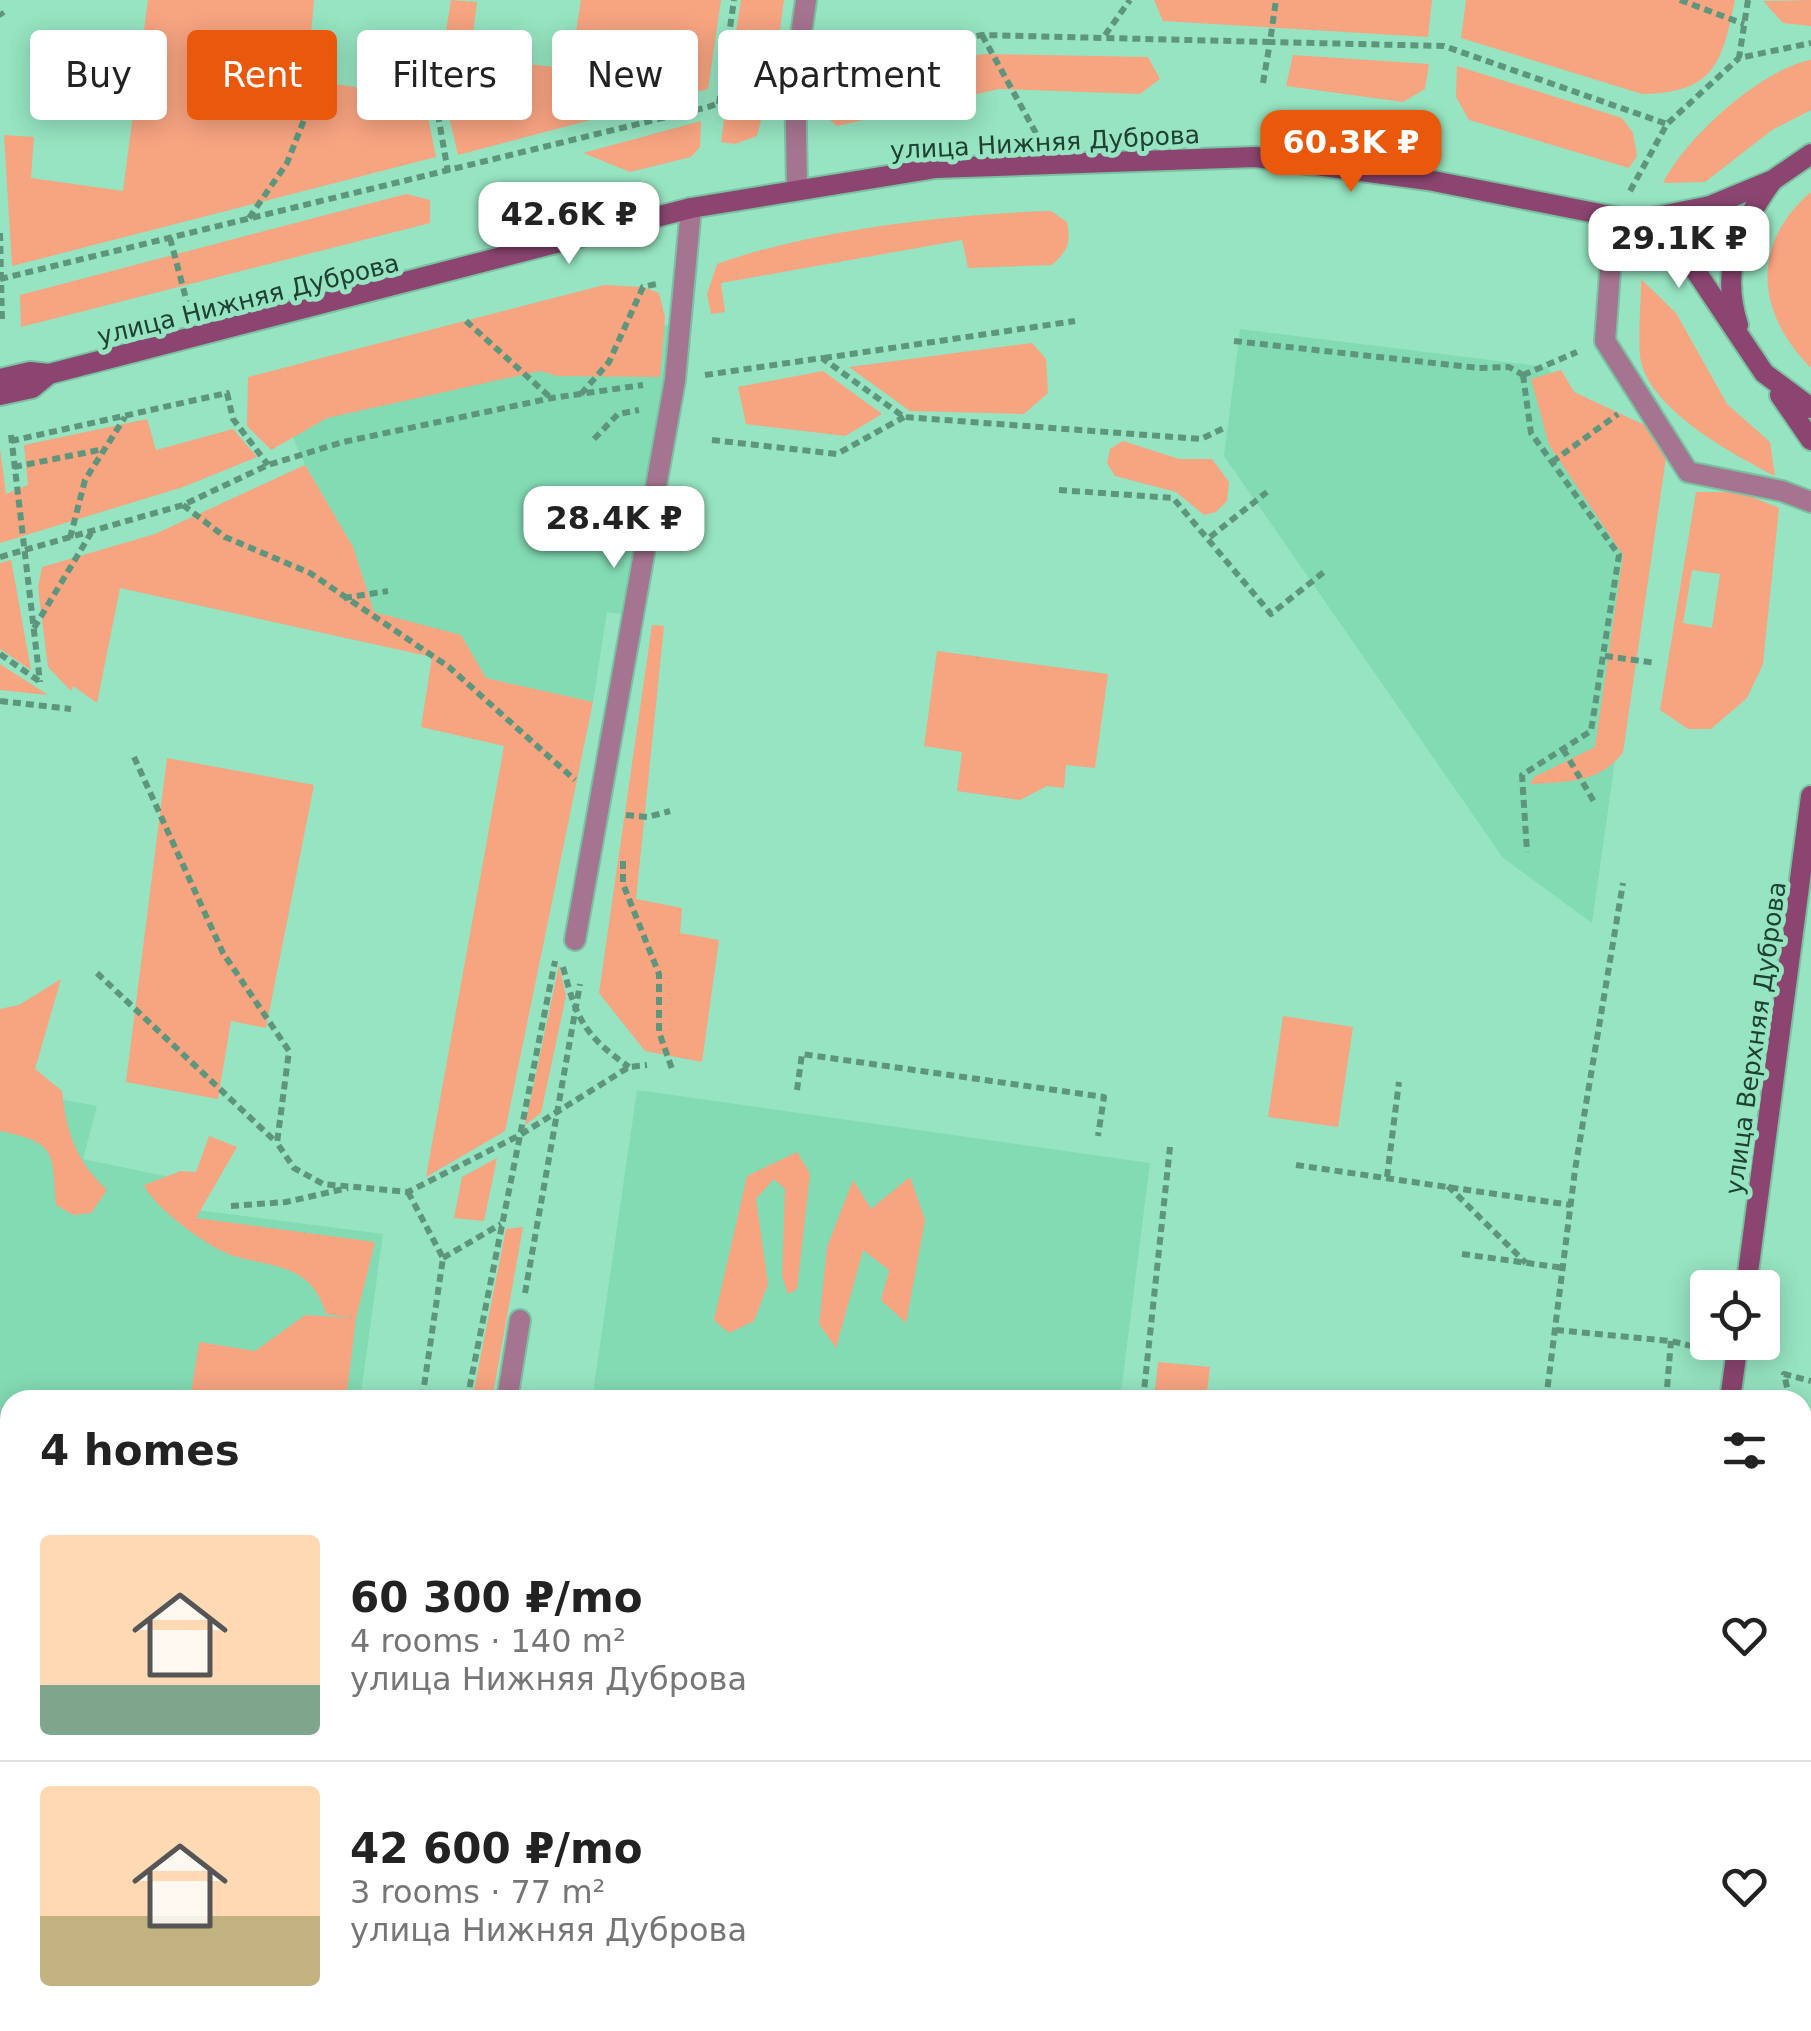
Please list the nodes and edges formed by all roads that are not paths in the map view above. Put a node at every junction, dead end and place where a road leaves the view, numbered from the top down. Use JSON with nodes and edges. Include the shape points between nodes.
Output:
{"nodes":[{"id":1,"x":806,"y":0,"type":"edge"},
{"id":2,"x":1809,"y":155,"type":"edge"},
{"id":3,"x":1773,"y":180,"type":"junction"},
{"id":4,"x":797,"y":187,"type":"junction"},
{"id":5,"x":691,"y":208,"type":"junction"},
{"id":6,"x":1614,"y":216,"type":"junction"},
{"id":7,"x":1636,"y":221,"type":"junction"},
{"id":8,"x":1743,"y":340,"type":"junction"},
{"id":9,"x":49,"y":374,"type":"junction"},
{"id":10,"x":1764,"y":374,"type":"junction"},
{"id":11,"x":0,"y":380,"type":"edge"},
{"id":12,"x":0,"y":396,"type":"edge"},
{"id":13,"x":1811,"y":408,"type":"edge"},
{"id":14,"x":1811,"y":440,"type":"edge"},
{"id":15,"x":1811,"y":502,"type":"edge"},
{"id":16,"x":1811,"y":796,"type":"edge"},
{"id":17,"x":575,"y":940,"type":"dead end"},
{"id":18,"x":1748,"y":1270,"type":"edge"},
{"id":19,"x":520,"y":1320,"type":"road end"},
{"id":20,"x":1736,"y":1360,"type":"edge"},
{"id":21,"x":508,"y":1390,"type":"edge"},
{"id":22,"x":1731,"y":1390,"type":"edge"}],
"edges":[{"from":1,"to":4,"type":"street","via":[[795,76]]},
{"from":2,"to":3,"type":"street","name":"улица Нижняя Дуброва"},
{"from":3,"to":7,"type":"street","name":"улица Нижняя Дуброва","via":[[1710,206]]},
{"from":3,"to":8,"type":"street","via":[[1744,220],[1730,276]]},
{"from":4,"to":5,"type":"street","name":"улица Нижняя Дуброва"},
{"from":4,"to":6,"type":"street","name":"улица Нижняя Дуброва","via":[[936,168],[1256,158],[1428,180]]},
{"from":5,"to":9,"type":"street","name":"улица Нижняя Дуброва"},
{"from":5,"to":17,"type":"street","via":[[675,380]]},
{"from":6,"to":7,"type":"street","name":"улица Нижняя Дуброва"},
{"from":6,"to":15,"type":"street","via":[[1605,341],[1688,472]]},
{"from":7,"to":8,"type":"street","name":"улица Нижняя Дуброва","via":[[1691,264]]},
{"from":8,"to":10,"type":"street","name":"улица Нижняя Дуброва"},
{"from":9,"to":11,"type":"street"},
{"from":9,"to":12,"type":"street","name":"улица Нижняя Дуброва","via":[[32,388]]},
{"from":10,"to":13,"type":"street","name":"улица Нижняя Дуброва"},
{"from":10,"to":14,"type":"street"},
{"from":16,"to":18,"type":"street","name":"улица Верхняя Дуброва"},
{"from":19,"to":21,"type":"street"},
{"from":20,"to":22,"type":"street"}]}
